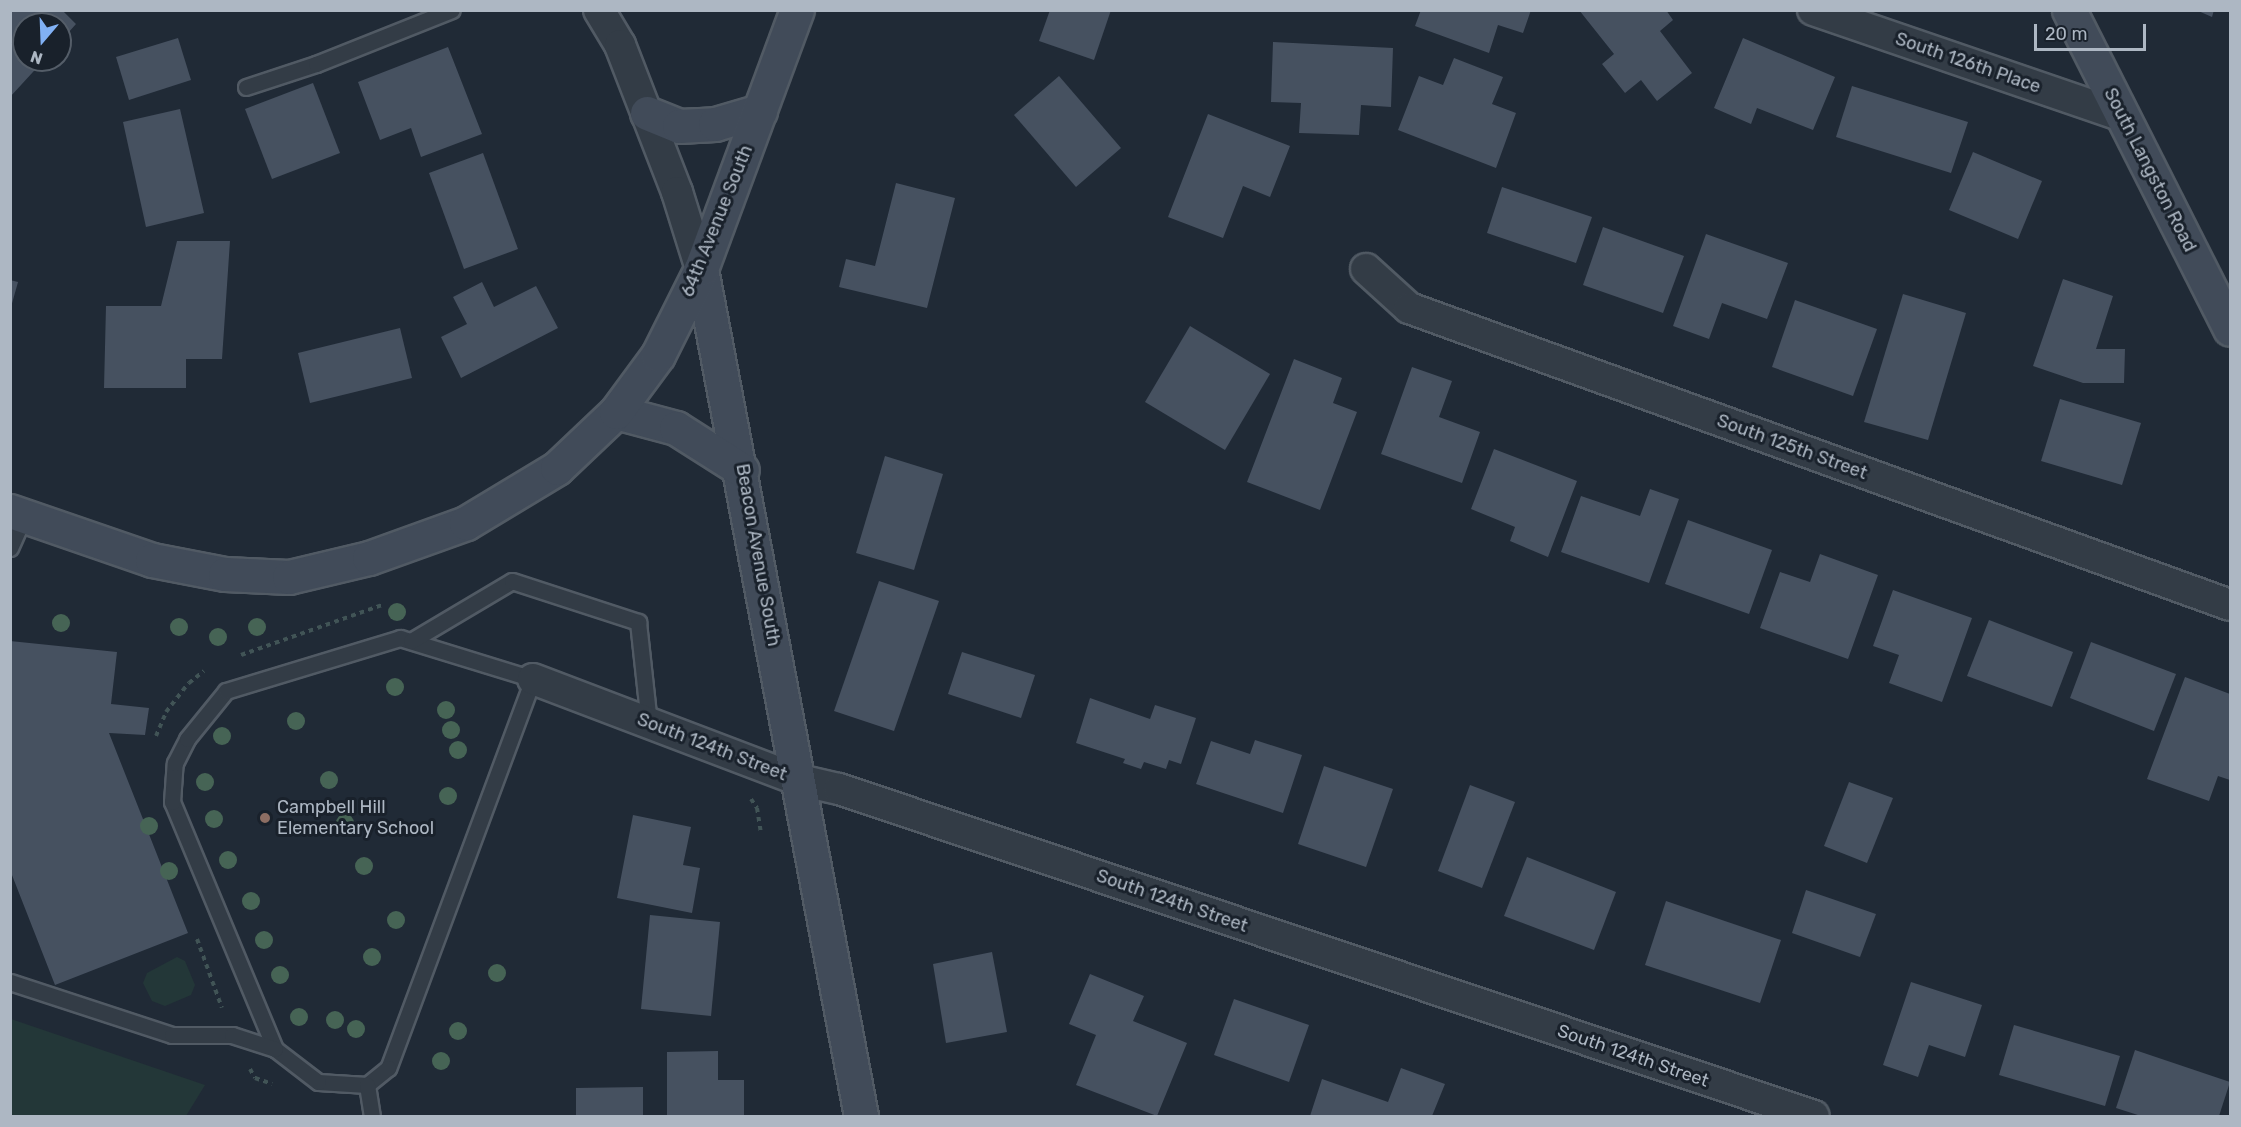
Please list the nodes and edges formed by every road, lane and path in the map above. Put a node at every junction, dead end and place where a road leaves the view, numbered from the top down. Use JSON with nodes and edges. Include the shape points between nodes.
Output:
{"nodes":[{"id":1,"x":452,"y":10,"type":"edge"},
{"id":2,"x":599,"y":10,"type":"edge"},
{"id":3,"x":797,"y":10,"type":"edge"},
{"id":4,"x":1813,"y":10,"type":"edge"},
{"id":5,"x":2069,"y":10,"type":"edge"},
{"id":6,"x":246,"y":87,"type":"dead end"},
{"id":7,"x":760,"y":111,"type":"junction"},
{"id":8,"x":647,"y":113,"type":"junction"},
{"id":9,"x":2122,"y":116,"type":"junction"},
{"id":10,"x":701,"y":269,"type":"junction"},
{"id":11,"x":1366,"y":269,"type":"dead end"},
{"id":12,"x":2230,"y":329,"type":"edge"},
{"id":13,"x":616,"y":412,"type":"junction"},
{"id":14,"x":742,"y":470,"type":"junction"},
{"id":15,"x":17,"y":514,"type":"edge"},
{"id":16,"x":10,"y":548,"type":"edge"},
{"id":17,"x":382,"y":605,"type":"dead end"},
{"id":18,"x":2230,"y":605,"type":"edge"},
{"id":19,"x":411,"y":641,"type":"junction"},
{"id":20,"x":230,"y":660,"type":"dead end"},
{"id":21,"x":209,"y":668,"type":"dead end"},
{"id":22,"x":533,"y":679,"type":"junction"},
{"id":23,"x":650,"y":723,"type":"junction"},
{"id":24,"x":152,"y":748,"type":"dead end"},
{"id":25,"x":799,"y":780,"type":"junction"},
{"id":26,"x":193,"y":928,"type":"dead end"},
{"id":27,"x":10,"y":982,"type":"edge"},
{"id":28,"x":232,"y":1035,"type":"junction"},
{"id":29,"x":275,"y":1049,"type":"junction"},
{"id":30,"x":277,"y":1085,"type":"dead end"},
{"id":31,"x":367,"y":1085,"type":"junction"},
{"id":32,"x":372,"y":1116,"type":"edge"},
{"id":33,"x":861,"y":1116,"type":"edge"},
{"id":34,"x":1814,"y":1116,"type":"edge"}],
"edges":[{"from":1,"to":6,"type":"lane"},
{"from":2,"to":8,"type":"street","name":"Beacon Avenue South","via":[[620,45]]},
{"from":3,"to":7,"type":"street","name":"64th Avenue South"},
{"from":4,"to":9,"type":"street","name":"South 126th Place"},
{"from":5,"to":9,"type":"street","name":"South Langston Road"},
{"from":7,"to":8,"type":"street","via":[[715,124],[679,126]]},
{"from":7,"to":10,"type":"street","name":"64th Avenue South"},
{"from":8,"to":10,"type":"street","name":"Beacon Avenue South"},
{"from":9,"to":12,"type":"street","name":"South Langston Road"},
{"from":10,"to":13,"type":"street","name":"64th Avenue South","via":[[658,355]]},
{"from":10,"to":14,"type":"street","name":"Beacon Avenue South"},
{"from":11,"to":18,"type":"street","name":"South 125th Street","via":[[1409,308]]},
{"from":13,"to":14,"type":"street","via":[[676,428]]},
{"from":13,"to":15,"type":"street","name":"64th Avenue South","via":[[557,468],[466,523],[369,558],[288,577],[225,574],[152,560]]},
{"from":14,"to":25,"type":"street","name":"Beacon Avenue South"},
{"from":15,"to":16,"type":"lane"},
{"from":17,"to":20,"type":"path"},
{"from":19,"to":22,"type":"lane"},
{"from":19,"to":23,"type":"lane","via":[[512,581],[638,622]]},
{"from":19,"to":29,"type":"lane","via":[[400,638],[226,691],[187,739],[175,763],[172,802]]},
{"from":21,"to":24,"type":"path","via":[[189,683],[166,712]]},
{"from":22,"to":23,"type":"street","name":"South 124th Street"},
{"from":22,"to":31,"type":"lane","via":[[388,1068]]},
{"from":23,"to":25,"type":"street","name":"South 124th Street"},
{"from":25,"to":33,"type":"street","name":"Beacon Avenue South"},
{"from":25,"to":34,"type":"street","name":"South 124th Street","via":[[850,793]]},
{"from":26,"to":28,"type":"path"},
{"from":27,"to":28,"type":"lane","via":[[172,1035]]},
{"from":28,"to":29,"type":"lane"},
{"from":28,"to":30,"type":"path","via":[[255,1078]]},
{"from":29,"to":31,"type":"lane","via":[[318,1082]]},
{"from":31,"to":32,"type":"lane"}]}
